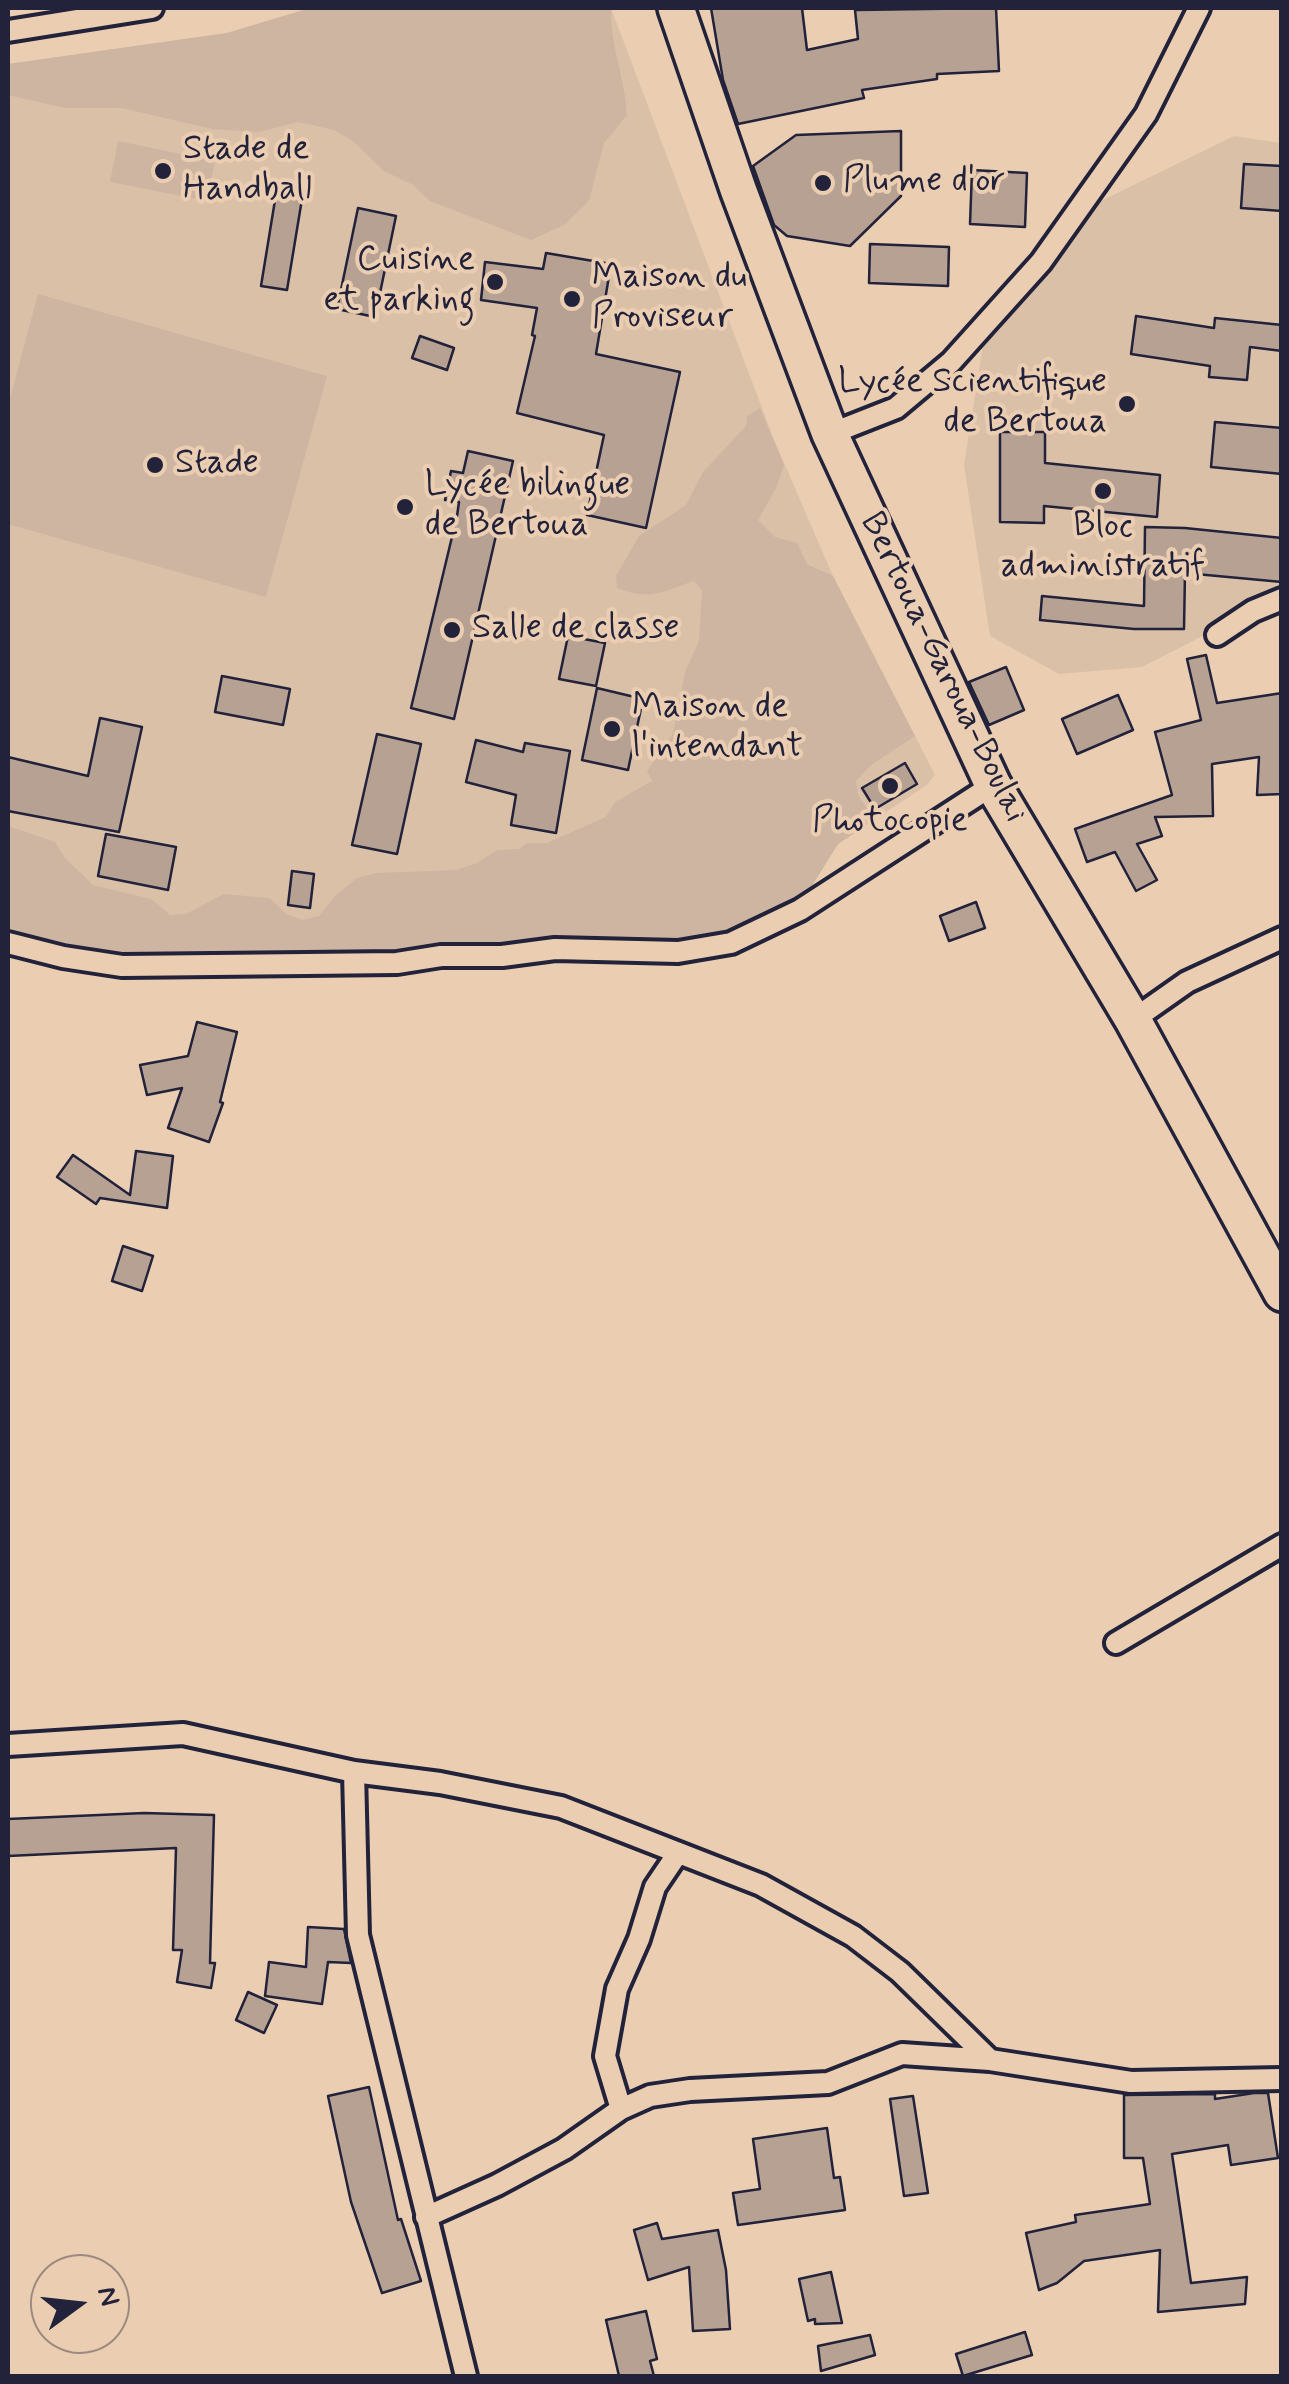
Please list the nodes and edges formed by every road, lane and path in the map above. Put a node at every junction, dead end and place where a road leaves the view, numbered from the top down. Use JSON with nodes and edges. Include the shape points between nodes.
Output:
{"nodes":[{"id":1,"x":152,"y":8,"type":"edge"},
{"id":2,"x":676,"y":8,"type":"edge"},
{"id":3,"x":1199,"y":8,"type":"edge"},
{"id":4,"x":8,"y":31,"type":"edge"},
{"id":5,"x":830,"y":434,"type":"junction"},
{"id":6,"x":1282,"y":599,"type":"edge"},
{"id":7,"x":1217,"y":635,"type":"dead end"},
{"id":8,"x":993,"y":785,"type":"junction"},
{"id":9,"x":1282,"y":938,"type":"edge"},
{"id":10,"x":8,"y":943,"type":"edge"},
{"id":11,"x":1133,"y":1020,"type":"junction"},
{"id":12,"x":1282,"y":1294,"type":"edge"},
{"id":13,"x":1282,"y":1546,"type":"edge"},
{"id":14,"x":1116,"y":1643,"type":"dead end"},
{"id":15,"x":8,"y":1744,"type":"edge"},
{"id":16,"x":354,"y":1772,"type":"junction"},
{"id":17,"x":678,"y":1853,"type":"junction"},
{"id":18,"x":990,"y":2060,"type":"junction"},
{"id":19,"x":1282,"y":2079,"type":"edge"},
{"id":20,"x":621,"y":2109,"type":"junction"},
{"id":21,"x":426,"y":2217,"type":"junction"},
{"id":22,"x":466,"y":2376,"type":"edge"}],
"edges":[{"from":1,"to":4,"type":"street"},
{"from":2,"to":5,"type":"highway","name":"Bertoua-Garoua-Boulai"},
{"from":3,"to":5,"type":"street","via":[[1146,114],[1041,262],[951,362],[896,408]]},
{"from":5,"to":8,"type":"highway","name":"Bertoua-Garoua-Boulai"},
{"from":6,"to":7,"type":"street"},
{"from":8,"to":10,"type":"street","via":[[800,910],[731,943],[678,952],[589,948],[397,964],[122,966]]},
{"from":8,"to":11,"type":"highway","name":"Bertoua-Garoua-Boulai"},
{"from":9,"to":11,"type":"street","via":[[1187,982]]},
{"from":11,"to":12,"type":"highway","name":"Bertoua-Garoua-Boulai"},
{"from":13,"to":14,"type":"street"},
{"from":15,"to":16,"type":"street","via":[[182,1734]]},
{"from":16,"to":17,"type":"street","via":[[561,1807]]},
{"from":16,"to":21,"type":"street","via":[[358,1935]]},
{"from":17,"to":18,"type":"street","via":[[761,1886],[853,1936]]},
{"from":17,"to":20,"type":"street","via":[[655,1887],[617,1989],[606,2056]]},
{"from":18,"to":19,"type":"street","via":[[1131,2082]]},
{"from":18,"to":20,"type":"street","via":[[902,2054],[828,2083],[690,2090]]},
{"from":20,"to":21,"type":"street","via":[[564,2149]]},
{"from":21,"to":22,"type":"street"}]}
